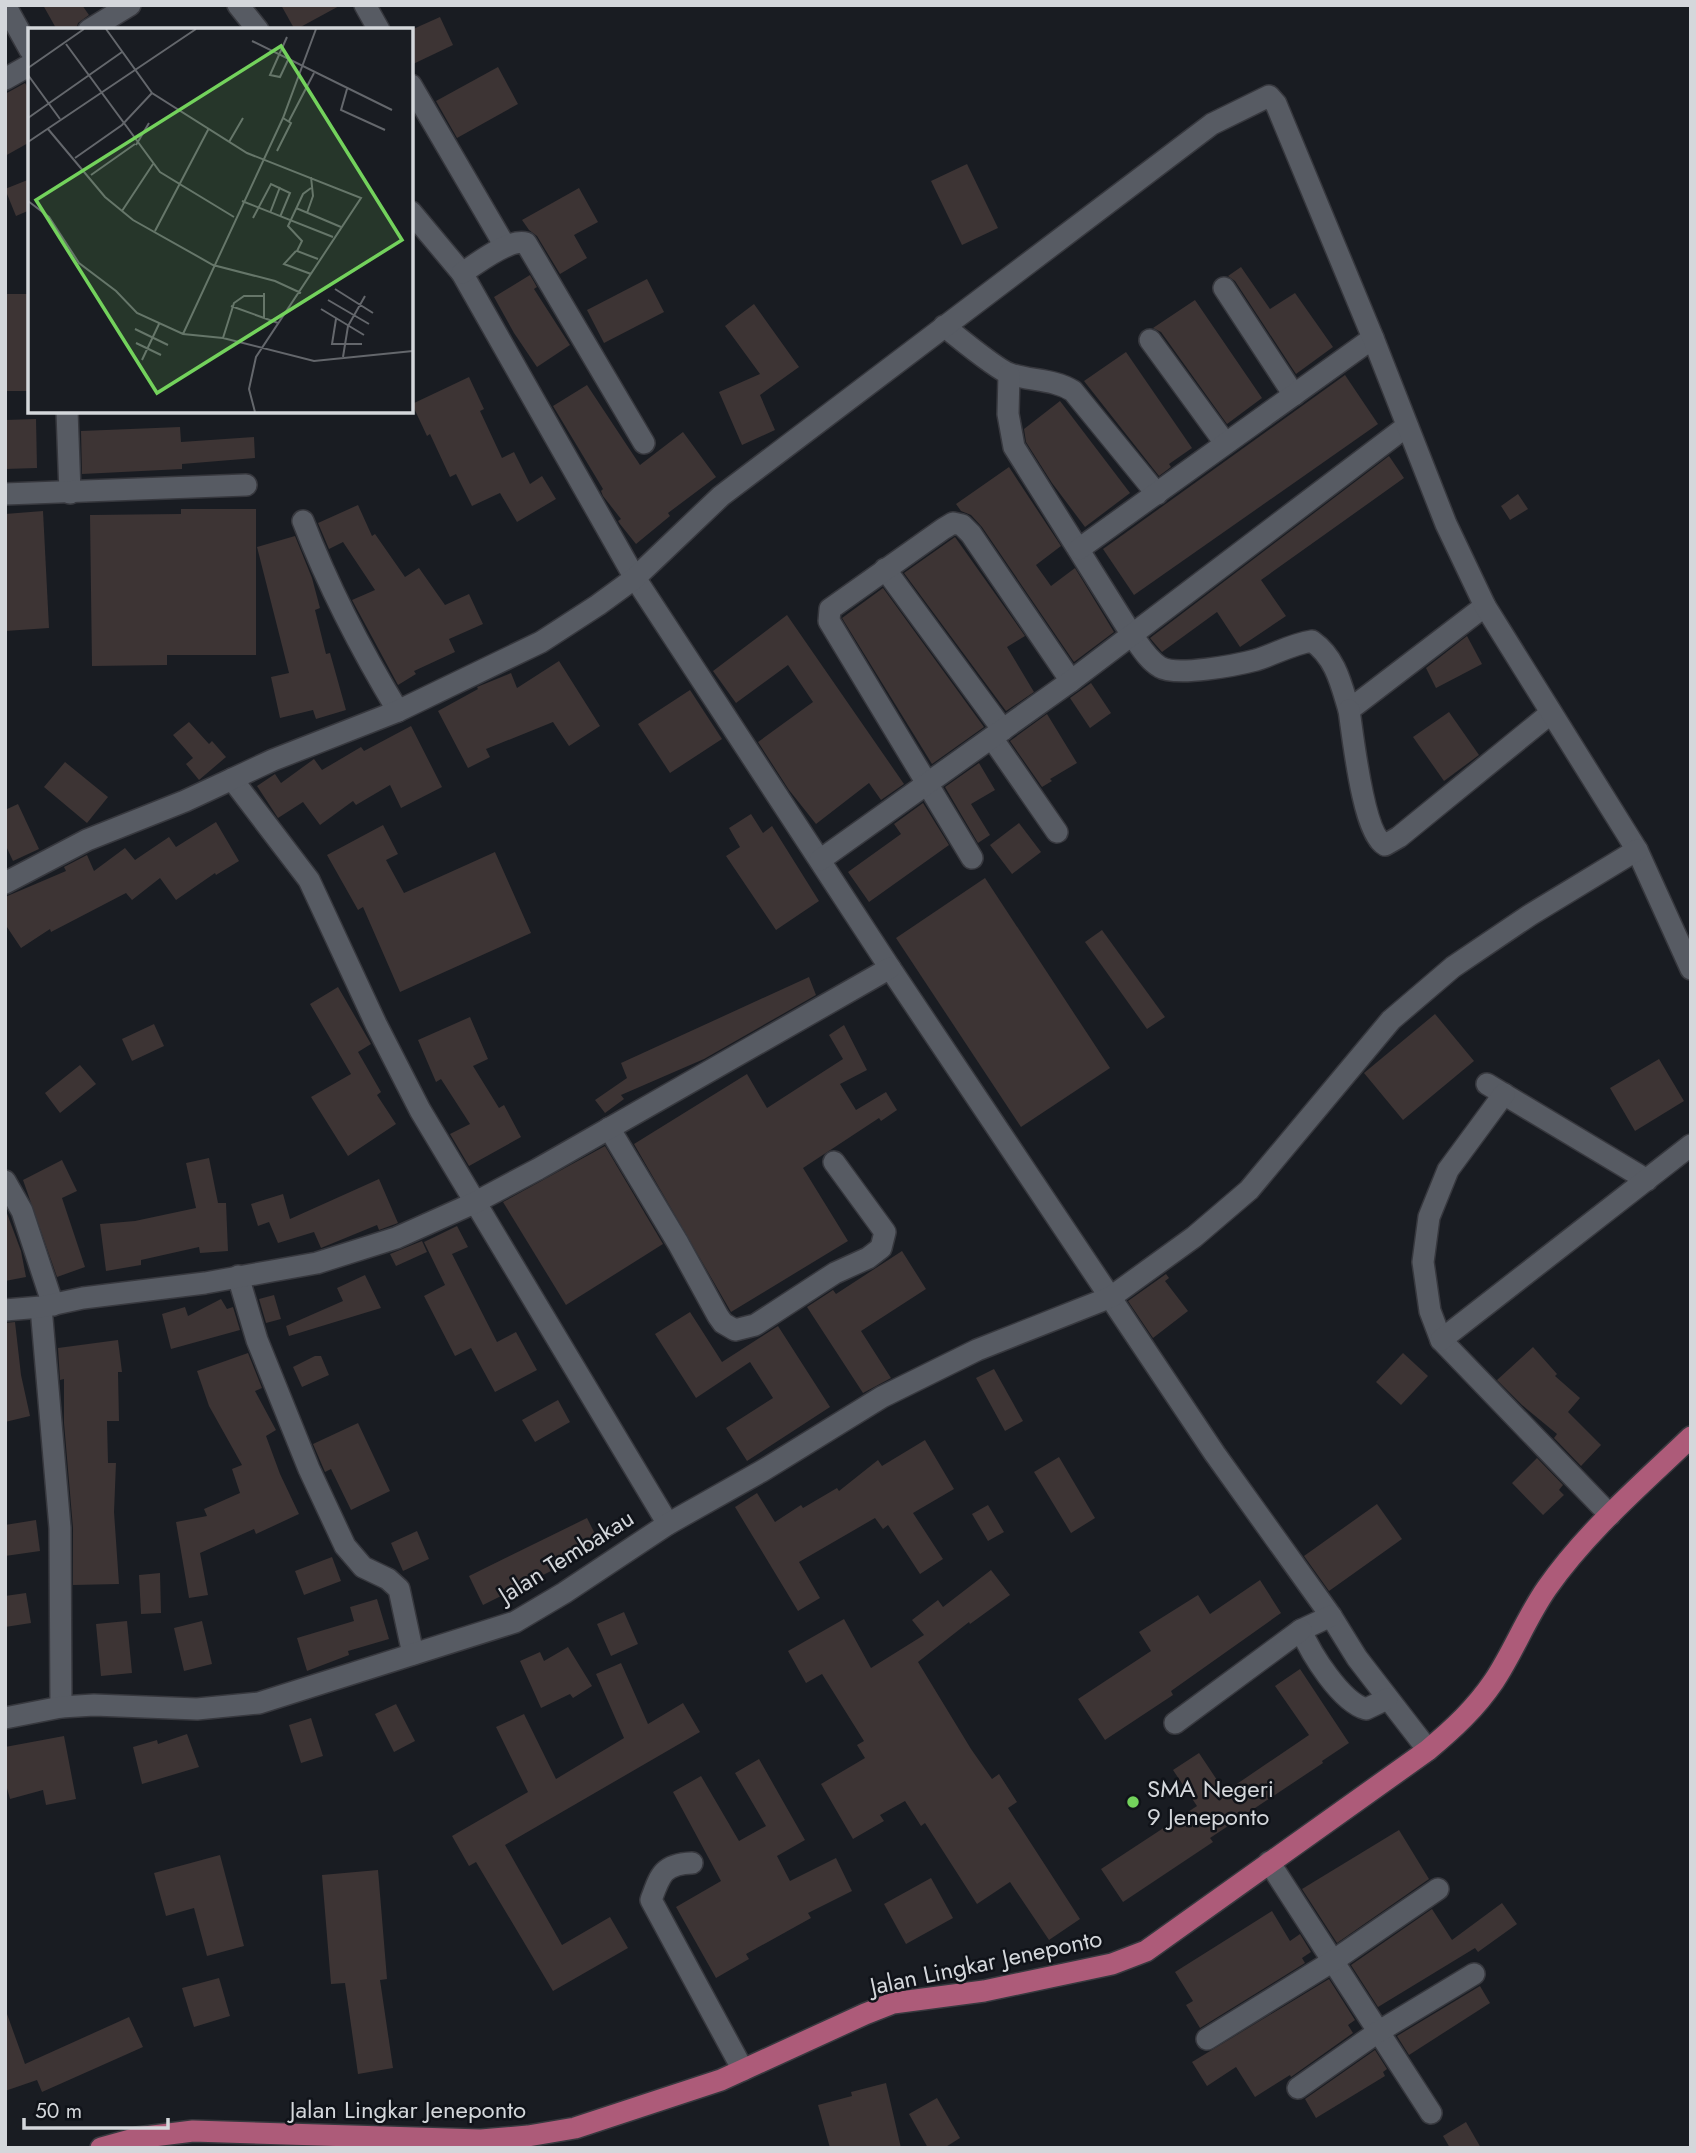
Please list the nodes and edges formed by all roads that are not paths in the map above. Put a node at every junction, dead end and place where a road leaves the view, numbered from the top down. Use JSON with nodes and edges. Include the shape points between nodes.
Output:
{"nodes":[{"id":1,"x":5,"y":5,"type":"edge"},
{"id":2,"x":238,"y":5,"type":"edge"},
{"id":3,"x":365,"y":5,"type":"edge"},
{"id":4,"x":126,"y":16,"type":"edge"},
{"id":5,"x":94,"y":28,"type":"edge"},
{"id":6,"x":256,"y":28,"type":"edge"},
{"id":7,"x":378,"y":28,"type":"edge"},
{"id":8,"x":28,"y":46,"type":"edge"},
{"id":9,"x":28,"y":66,"type":"edge"},
{"id":10,"x":5,"y":79,"type":"edge"},
{"id":11,"x":413,"y":88,"type":"edge"},
{"id":12,"x":413,"y":214,"type":"edge"},
{"id":13,"x":505,"y":246,"type":"junction"},
{"id":14,"x":462,"y":273,"type":"junction"},
{"id":15,"x":1224,"y":288,"type":"dead end"},
{"id":16,"x":944,"y":326,"type":"junction"},
{"id":17,"x":1373,"y":338,"type":"junction"},
{"id":18,"x":1150,"y":341,"type":"dead end"},
{"id":19,"x":1009,"y":374,"type":"junction"},
{"id":20,"x":1294,"y":395,"type":"junction"},
{"id":21,"x":67,"y":413,"type":"edge"},
{"id":22,"x":1407,"y":426,"type":"junction"},
{"id":23,"x":644,"y":443,"type":"dead end"},
{"id":24,"x":1225,"y":443,"type":"junction"},
{"id":25,"x":246,"y":485,"type":"dead end"},
{"id":26,"x":70,"y":493,"type":"junction"},
{"id":27,"x":5,"y":494,"type":"edge"},
{"id":28,"x":1157,"y":494,"type":"junction"},
{"id":29,"x":303,"y":522,"type":"dead end"},
{"id":30,"x":1079,"y":549,"type":"junction"},
{"id":31,"x":885,"y":569,"type":"junction"},
{"id":32,"x":635,"y":578,"type":"junction"},
{"id":33,"x":1485,"y":606,"type":"junction"},
{"id":34,"x":1132,"y":635,"type":"junction"},
{"id":35,"x":1071,"y":681,"type":"junction"},
{"id":36,"x":1349,"y":710,"type":"junction"},
{"id":37,"x":398,"y":711,"type":"junction"},
{"id":38,"x":1551,"y":713,"type":"junction"},
{"id":39,"x":998,"y":734,"type":"junction"},
{"id":40,"x":232,"y":779,"type":"junction"},
{"id":41,"x":927,"y":784,"type":"junction"},
{"id":42,"x":1058,"y":832,"type":"dead end"},
{"id":43,"x":1637,"y":850,"type":"junction"},
{"id":44,"x":972,"y":858,"type":"dead end"},
{"id":45,"x":820,"y":860,"type":"junction"},
{"id":46,"x":5,"y":883,"type":"edge"},
{"id":47,"x":890,"y":968,"type":"junction"},
{"id":48,"x":1691,"y":969,"type":"edge"},
{"id":49,"x":609,"y":1128,"type":"junction"},
{"id":50,"x":1691,"y":1145,"type":"edge"},
{"id":51,"x":834,"y":1162,"type":"dead end"},
{"id":52,"x":1647,"y":1180,"type":"junction"},
{"id":53,"x":5,"y":1181,"type":"edge"},
{"id":54,"x":474,"y":1203,"type":"junction"},
{"id":55,"x":238,"y":1276,"type":"junction"},
{"id":56,"x":1111,"y":1297,"type":"junction"},
{"id":57,"x":47,"y":1306,"type":"junction"},
{"id":58,"x":5,"y":1310,"type":"edge"},
{"id":59,"x":1441,"y":1340,"type":"junction"},
{"id":60,"x":1691,"y":1437,"type":"edge"},
{"id":61,"x":1610,"y":1515,"type":"junction"},
{"id":62,"x":668,"y":1524,"type":"junction"},
{"id":63,"x":1331,"y":1616,"type":"junction"},
{"id":64,"x":1301,"y":1630,"type":"junction"},
{"id":65,"x":413,"y":1654,"type":"junction"},
{"id":66,"x":1387,"y":1699,"type":"junction"},
{"id":67,"x":61,"y":1707,"type":"junction"},
{"id":68,"x":5,"y":1718,"type":"edge"},
{"id":69,"x":1175,"y":1723,"type":"dead end"},
{"id":70,"x":1428,"y":1750,"type":"junction"},
{"id":71,"x":1269,"y":1861,"type":"junction"},
{"id":72,"x":692,"y":1863,"type":"dead end"},
{"id":73,"x":1438,"y":1889,"type":"dead end"},
{"id":74,"x":1333,"y":1961,"type":"junction"},
{"id":75,"x":1474,"y":1974,"type":"dead end"},
{"id":76,"x":1378,"y":2032,"type":"junction"},
{"id":77,"x":1206,"y":2039,"type":"dead end"},
{"id":78,"x":743,"y":2070,"type":"junction"},
{"id":79,"x":1298,"y":2088,"type":"dead end"},
{"id":80,"x":1431,"y":2113,"type":"dead end"},
{"id":81,"x":101,"y":2148,"type":"edge"}],
"edges":[{"from":1,"to":8,"type":"street"},
{"from":2,"to":6,"type":"street"},
{"from":3,"to":7,"type":"street"},
{"from":4,"to":5,"type":"street"},
{"from":9,"to":10,"type":"street"},
{"from":11,"to":13,"type":"street"},
{"from":12,"to":14,"type":"street"},
{"from":13,"to":14,"type":"street"},
{"from":13,"to":23,"type":"street","via":[[518,241],[528,245]]},
{"from":14,"to":32,"type":"street"},
{"from":15,"to":20,"type":"street"},
{"from":16,"to":17,"type":"street","via":[[1212,124],[1269,96]]},
{"from":16,"to":19,"type":"street"},
{"from":16,"to":32,"type":"street","via":[[721,496]]},
{"from":17,"to":20,"type":"street"},
{"from":17,"to":22,"type":"street"},
{"from":18,"to":24,"type":"street"},
{"from":19,"to":28,"type":"street","via":[[1049,381],[1073,391]]},
{"from":19,"to":30,"type":"street","via":[[1007,414],[1014,447]]},
{"from":20,"to":24,"type":"street"},
{"from":21,"to":26,"type":"street"},
{"from":22,"to":33,"type":"street"},
{"from":22,"to":34,"type":"street"},
{"from":24,"to":28,"type":"street"},
{"from":25,"to":26,"type":"street"},
{"from":26,"to":27,"type":"street"},
{"from":28,"to":30,"type":"street"},
{"from":29,"to":37,"type":"street","via":[[323,574]]},
{"from":30,"to":34,"type":"street"},
{"from":31,"to":35,"type":"street","via":[[953,523],[962,525]]},
{"from":31,"to":39,"type":"street"},
{"from":31,"to":41,"type":"street","via":[[833,607],[828,617]]},
{"from":32,"to":37,"type":"street","via":[[541,642]]},
{"from":32,"to":45,"type":"street"},
{"from":33,"to":36,"type":"street"},
{"from":33,"to":38,"type":"street"},
{"from":34,"to":35,"type":"street"},
{"from":34,"to":36,"type":"street","via":[[1163,669],[1180,671],[1256,660],[1312,641],[1335,667]]},
{"from":35,"to":39,"type":"street"},
{"from":36,"to":38,"type":"street","via":[[1360,783],[1375,836],[1385,845]]},
{"from":37,"to":40,"type":"street"},
{"from":38,"to":43,"type":"street"},
{"from":39,"to":41,"type":"street"},
{"from":39,"to":42,"type":"street"},
{"from":40,"to":46,"type":"street","via":[[87,840]]},
{"from":40,"to":54,"type":"street","via":[[309,880],[376,1024]]},
{"from":41,"to":44,"type":"street"},
{"from":41,"to":45,"type":"street"},
{"from":43,"to":48,"type":"street"},
{"from":43,"to":56,"type":"street","name":"Jalan Tembakau","via":[[1530,915],[1432,984],[1391,1020],[1250,1190]]},
{"from":45,"to":47,"type":"street"},
{"from":47,"to":49,"type":"street"},
{"from":47,"to":56,"type":"street"},
{"from":49,"to":51,"type":"street","via":[[718,1316],[735,1330],[754,1325],[881,1248],[886,1232]]},
{"from":49,"to":54,"type":"street"},
{"from":50,"to":52,"type":"street"},
{"from":52,"to":59,"type":"street"},
{"from":52,"to":59,"type":"street","via":[[1496,1089],[1448,1170],[1429,1217],[1423,1262],[1430,1311]]},
{"from":53,"to":57,"type":"street","via":[[22,1212]]},
{"from":54,"to":55,"type":"street","via":[[396,1238],[317,1263]]},
{"from":54,"to":62,"type":"street"},
{"from":55,"to":57,"type":"street"},
{"from":55,"to":65,"type":"street","via":[[257,1340],[309,1469],[345,1546],[363,1567],[388,1578],[399,1589]]},
{"from":56,"to":62,"type":"street","name":"Jalan Tembakau","via":[[976,1350],[882,1397]]},
{"from":56,"to":63,"type":"street","via":[[1215,1454]]},
{"from":57,"to":58,"type":"street"},
{"from":57,"to":67,"type":"street","via":[[60,1528]]},
{"from":59,"to":61,"type":"street"},
{"from":60,"to":61,"type":"main road","name":"Jalan Lingkar Jeneponto"},
{"from":61,"to":70,"type":"main road","name":"Jalan Lingkar Jeneponto","via":[[1546,1589],[1477,1704]]},
{"from":62,"to":65,"type":"street","name":"Jalan Tembakau","via":[[515,1622]]},
{"from":63,"to":64,"type":"street"},
{"from":63,"to":66,"type":"street"},
{"from":64,"to":66,"type":"street","via":[[1332,1679],[1357,1706],[1366,1710]]},
{"from":64,"to":69,"type":"street"},
{"from":65,"to":67,"type":"street","name":"Jalan Tembakau","via":[[258,1703],[197,1709]]},
{"from":66,"to":70,"type":"street"},
{"from":67,"to":68,"type":"street","name":"Jalan Tembakau"},
{"from":70,"to":71,"type":"main road","name":"Jalan Lingkar Jeneponto"},
{"from":71,"to":74,"type":"street"},
{"from":71,"to":78,"type":"main road","name":"Jalan Lingkar Jeneponto","via":[[1146,1951],[1112,1964],[984,1991],[893,2003]]},
{"from":72,"to":78,"type":"street","via":[[667,1869],[651,1900]]},
{"from":73,"to":74,"type":"street"},
{"from":74,"to":76,"type":"street"},
{"from":74,"to":77,"type":"street"},
{"from":75,"to":76,"type":"street"},
{"from":76,"to":79,"type":"street"},
{"from":76,"to":80,"type":"street"},
{"from":78,"to":81,"type":"main road","name":"Jalan Lingkar Jeneponto","via":[[575,2128],[528,2136],[481,2140],[193,2131]]}]}
